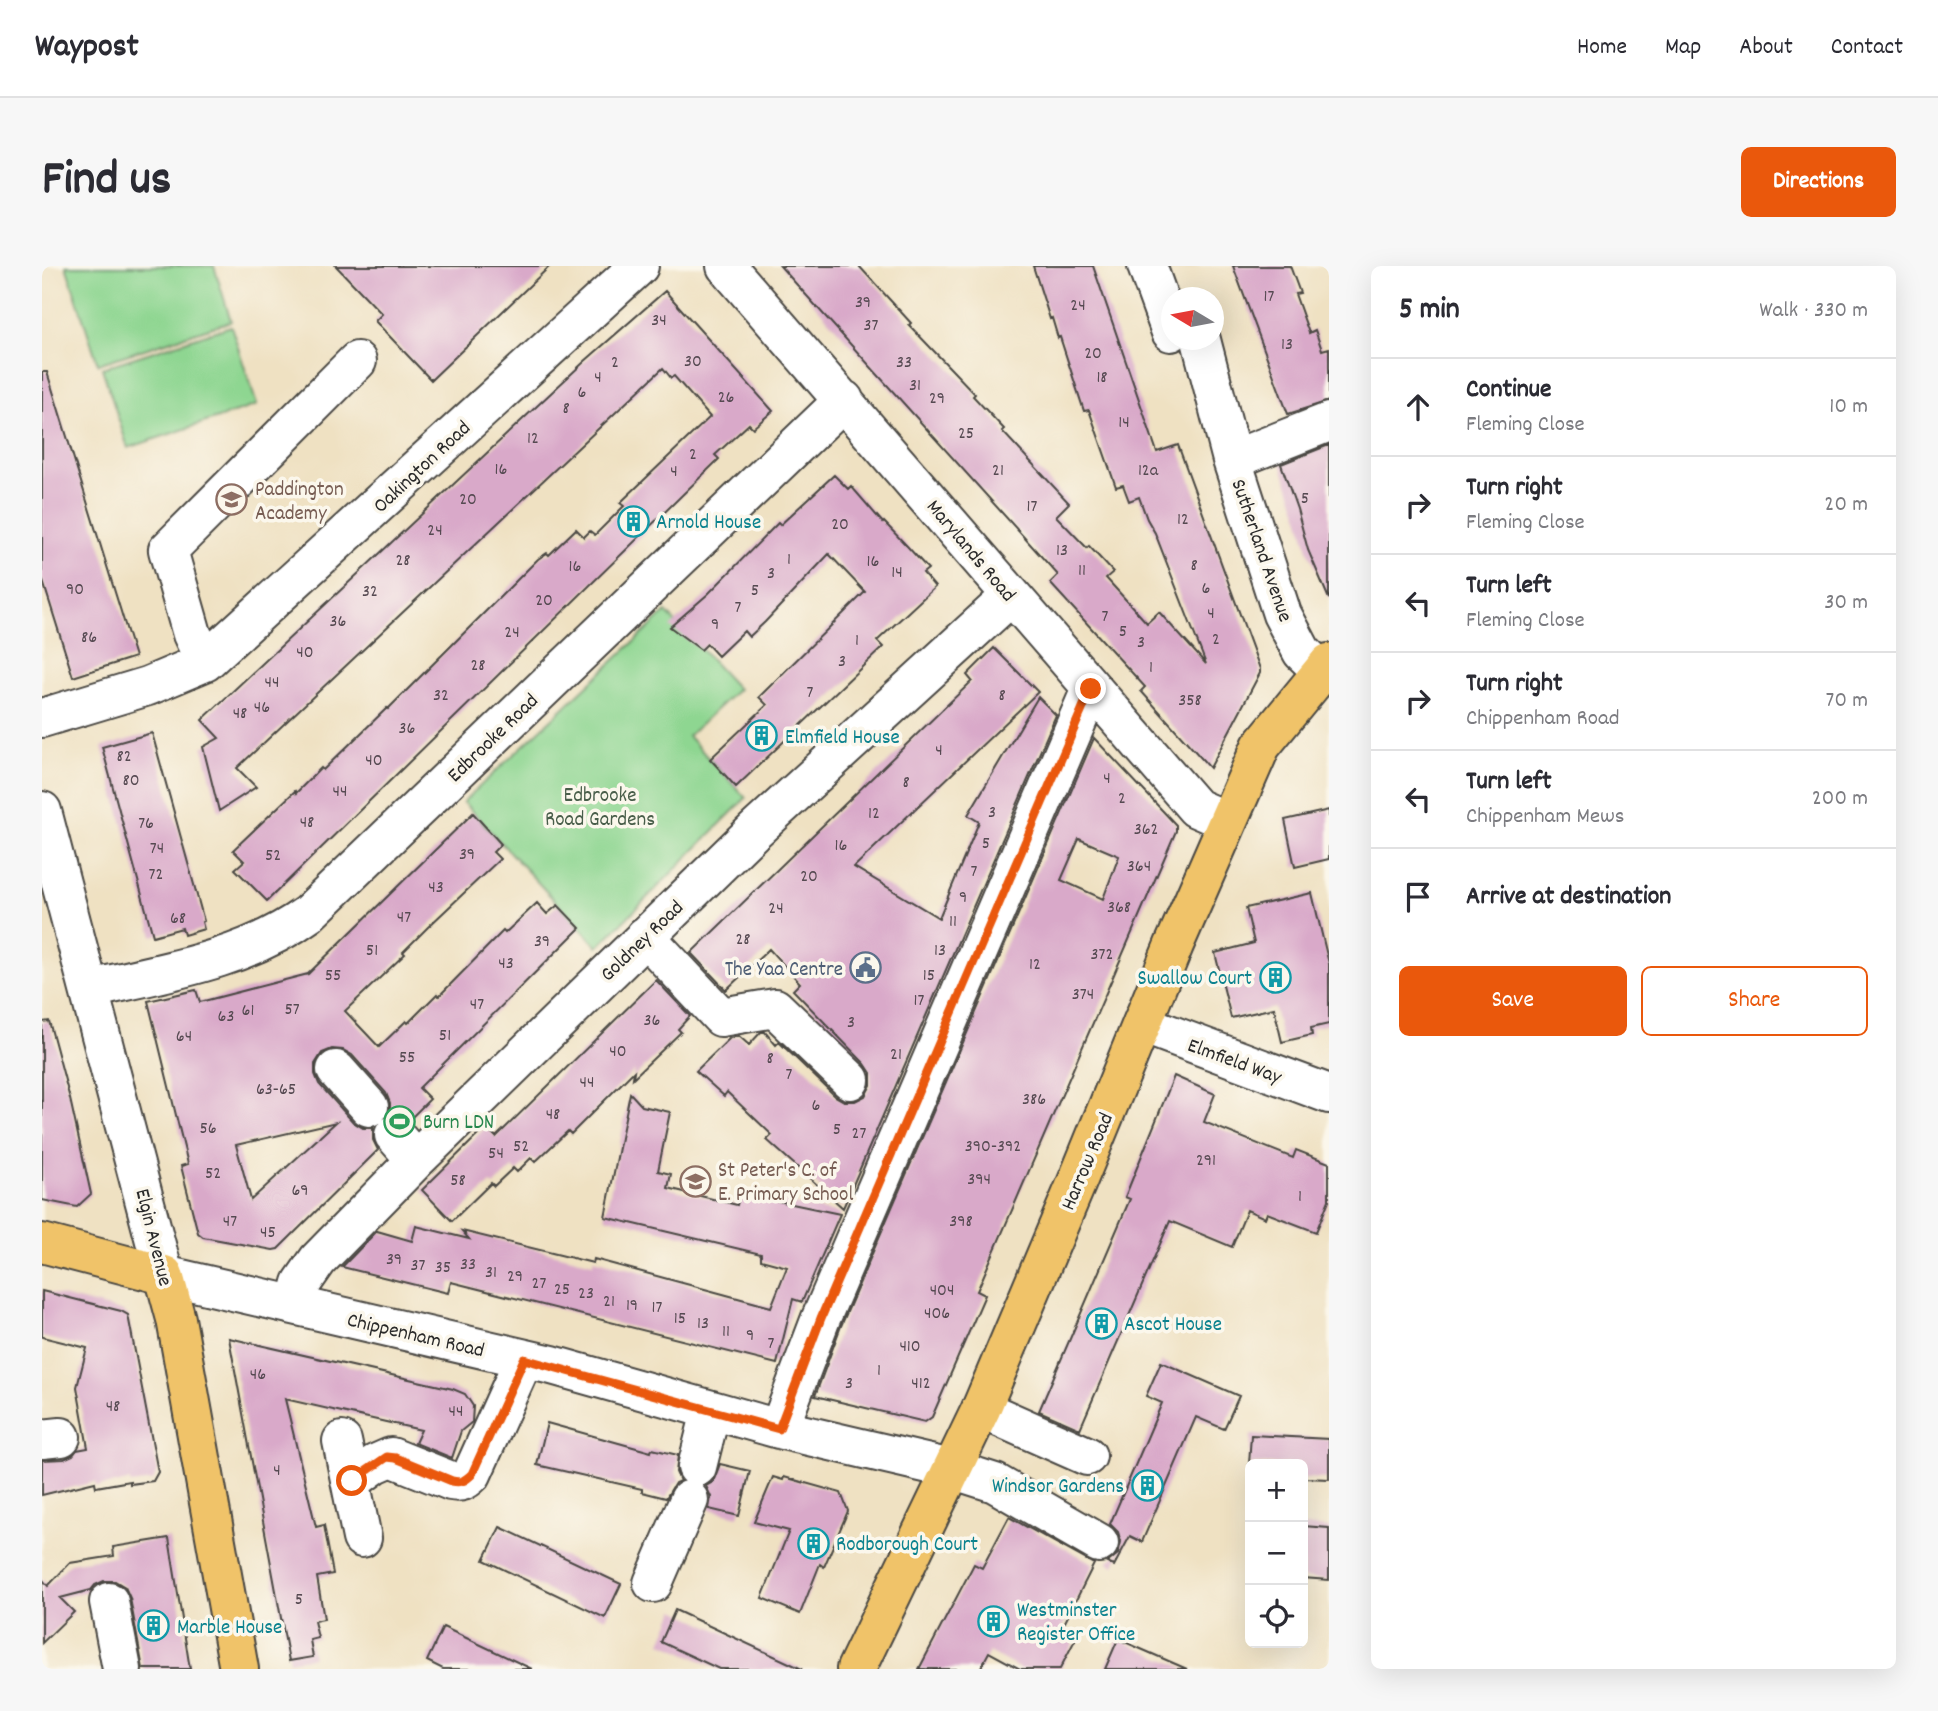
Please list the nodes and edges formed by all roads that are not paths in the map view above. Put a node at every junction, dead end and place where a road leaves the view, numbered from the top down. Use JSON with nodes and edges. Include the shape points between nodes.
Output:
{"nodes":[{"id":1,"x":639,"y":266,"type":"edge"},
{"id":2,"x":726,"y":266,"type":"edge"},
{"id":3,"x":1147,"y":266,"type":"edge"},
{"id":4,"x":1174,"y":266,"type":"edge"},
{"id":5,"x":1182,"y":287,"type":"edge"},
{"id":6,"x":1161,"y":304,"type":"edge"},
{"id":7,"x":1178,"y":350,"type":"edge"},
{"id":8,"x":1204,"y":350,"type":"edge"},
{"id":9,"x":357,"y":361,"type":"dead end"},
{"id":10,"x":844,"y":400,"type":"junction"},
{"id":11,"x":1329,"y":422,"type":"edge"},
{"id":12,"x":1232,"y":460,"type":"junction"},
{"id":13,"x":1011,"y":596,"type":"junction"},
{"id":14,"x":205,"y":662,"type":"junction"},
{"id":15,"x":1325,"y":667,"type":"edge"},
{"id":16,"x":1091,"y":689,"type":"junction"},
{"id":17,"x":42,"y":718,"type":"edge"},
{"id":18,"x":42,"y":811,"type":"edge"},
{"id":19,"x":1226,"y":821,"type":"junction"},
{"id":20,"x":50,"y":869,"type":"edge"},
{"id":21,"x":645,"y":936,"type":"junction"},
{"id":22,"x":90,"y":989,"type":"junction"},
{"id":23,"x":1142,"y":1024,"type":"junction"},
{"id":24,"x":336,"y":1070,"type":"dead end"},
{"id":25,"x":850,"y":1080,"type":"dead end"},
{"id":26,"x":1329,"y":1094,"type":"edge"},
{"id":27,"x":369,"y":1107,"type":"dead end"},
{"id":28,"x":42,"y":1243,"type":"edge"},
{"id":29,"x":164,"y":1275,"type":"junction"},
{"id":30,"x":296,"y":1305,"type":"junction"},
{"id":31,"x":524,"y":1359,"type":"junction"},
{"id":32,"x":981,"y":1409,"type":"junction"},
{"id":33,"x":711,"y":1411,"type":"junction"},
{"id":34,"x":779,"y":1429,"type":"junction"},
{"id":35,"x":342,"y":1441,"type":"dead end"},
{"id":36,"x":1087,"y":1456,"type":"dead end"},
{"id":37,"x":951,"y":1469,"type":"junction"},
{"id":38,"x":352,"y":1481,"type":"junction"},
{"id":39,"x":362,"y":1538,"type":"dead end"},
{"id":40,"x":1099,"y":1543,"type":"dead end"},
{"id":41,"x":653,"y":1583,"type":"dead end"},
{"id":42,"x":108,"y":1602,"type":"dead end"},
{"id":43,"x":122,"y":1669,"type":"edge"},
{"id":44,"x":239,"y":1669,"type":"edge"},
{"id":45,"x":856,"y":1669,"type":"edge"}],
"edges":[{"from":1,"to":14,"type":"street","name":"Oakington Road"},
{"from":2,"to":10,"type":"street","name":"Marylands Road"},
{"from":3,"to":6,"type":"street"},
{"from":4,"to":5,"type":"street"},
{"from":7,"to":12,"type":"street","name":"Sutherland Avenue"},
{"from":8,"to":12,"type":"street","name":"Sutherland Avenue"},
{"from":9,"to":14,"type":"street","via":[[168,550],[192,634]]},
{"from":10,"to":13,"type":"street","name":"Marylands Road"},
{"from":10,"to":22,"type":"street","name":"Edbrooke Road","via":[[308,914],[259,943],[192,965]]},
{"from":11,"to":12,"type":"street"},
{"from":12,"to":15,"type":"street","name":"Sutherland Avenue","via":[[1282,614],[1302,652]]},
{"from":13,"to":16,"type":"street","name":"Marylands Road"},
{"from":13,"to":21,"type":"street","name":"Goldney Road"},
{"from":14,"to":17,"type":"street","name":"Oakington Road","via":[[148,686]]},
{"from":15,"to":19,"type":"main road","name":"Harrow Road","via":[[1261,746]]},
{"from":16,"to":19,"type":"street","name":"Marylands Road","via":[[1196,808]]},
{"from":16,"to":34,"type":"street","via":[[821,1318]]},
{"from":18,"to":20,"type":"street","name":"Elgin Avenue"},
{"from":19,"to":23,"type":"main road","name":"Harrow Road"},
{"from":20,"to":22,"type":"street","name":"Elgin Avenue"},
{"from":21,"to":25,"type":"street","via":[[721,1017],[775,1008]]},
{"from":21,"to":30,"type":"street","name":"Goldney Road","via":[[405,1148],[302,1283]]},
{"from":22,"to":29,"type":"street","name":"Elgin Avenue"},
{"from":23,"to":26,"type":"street","name":"Elmfield Way"},
{"from":23,"to":32,"type":"main road","name":"Harrow Road"},
{"from":24,"to":27,"type":"street"},
{"from":28,"to":29,"type":"main road","name":"Chippenham Road"},
{"from":29,"to":30,"type":"street","name":"Chippenham Road"},
{"from":29,"to":44,"type":"main road","name":"Elgin Avenue","via":[[176,1319]]},
{"from":30,"to":31,"type":"street","name":"Chippenham Road"},
{"from":31,"to":33,"type":"street","name":"Chippenham Road"},
{"from":31,"to":38,"type":"street","via":[[466,1480],[452,1481],[387,1457]]},
{"from":32,"to":36,"type":"street"},
{"from":32,"to":37,"type":"main road","name":"Harrow Road"},
{"from":33,"to":34,"type":"street","name":"Chippenham Road"},
{"from":33,"to":41,"type":"street","via":[[693,1484]]},
{"from":34,"to":37,"type":"street","name":"Chippenham Road"},
{"from":35,"to":38,"type":"street"},
{"from":37,"to":40,"type":"street","via":[[995,1483]]},
{"from":37,"to":45,"type":"main road","name":"Harrow Road"},
{"from":38,"to":39,"type":"street"},
{"from":42,"to":43,"type":"street"}]}
